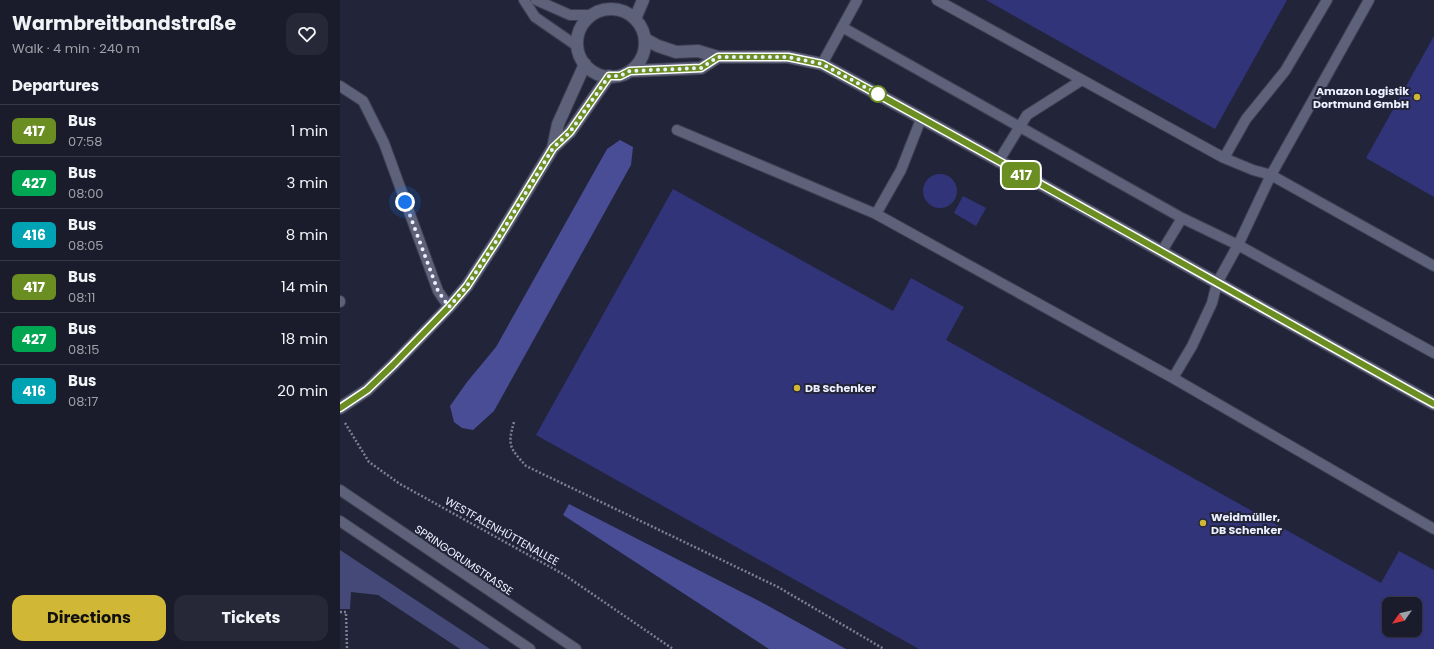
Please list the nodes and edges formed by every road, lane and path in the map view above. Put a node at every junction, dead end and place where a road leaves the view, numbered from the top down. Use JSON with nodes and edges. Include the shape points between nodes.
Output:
{"nodes":[{"id":1,"x":524,"y":0,"type":"edge"},
{"id":2,"x":536,"y":0,"type":"edge"},
{"id":3,"x":643,"y":0,"type":"edge"},
{"id":4,"x":857,"y":0,"type":"edge"},
{"id":5,"x":937,"y":0,"type":"edge"},
{"id":6,"x":1327,"y":0,"type":"edge"},
{"id":7,"x":1369,"y":0,"type":"edge"},
{"id":8,"x":616,"y":4,"type":"edge"},
{"id":9,"x":591,"y":15,"type":"junction"},
{"id":10,"x":635,"y":18,"type":"junction"},
{"id":11,"x":842,"y":27,"type":"junction"},
{"id":12,"x":645,"y":39,"type":"junction"},
{"id":13,"x":577,"y":46,"type":"junction"},
{"id":14,"x":718,"y":57,"type":"junction"},
{"id":15,"x":585,"y":64,"type":"junction"},
{"id":16,"x":822,"y":64,"type":"junction"},
{"id":17,"x":630,"y":71,"type":"junction"},
{"id":18,"x":609,"y":76,"type":"junction"},
{"id":19,"x":1082,"y":80,"type":"junction"},
{"id":20,"x":340,"y":86,"type":"edge"},
{"id":21,"x":921,"y":119,"type":"junction"},
{"id":22,"x":1020,"y":126,"type":"junction"},
{"id":23,"x":677,"y":130,"type":"dead end"},
{"id":24,"x":553,"y":148,"type":"junction"},
{"id":25,"x":1224,"y":158,"type":"junction"},
{"id":26,"x":998,"y":162,"type":"junction"},
{"id":27,"x":1271,"y":175,"type":"junction"},
{"id":28,"x":876,"y":214,"type":"junction"},
{"id":29,"x":1182,"y":218,"type":"junction"},
{"id":30,"x":1238,"y":245,"type":"junction"},
{"id":31,"x":1162,"y":252,"type":"junction"},
{"id":32,"x":1434,"y":266,"type":"edge"},
{"id":33,"x":1217,"y":283,"type":"junction"},
{"id":34,"x":449,"y":307,"type":"junction"},
{"id":35,"x":1434,"y":352,"type":"edge"},
{"id":36,"x":1173,"y":378,"type":"junction"},
{"id":37,"x":1434,"y":404,"type":"edge"},
{"id":38,"x":341,"y":413,"type":"edge"},
{"id":39,"x":514,"y":422,"type":"dead end"},
{"id":40,"x":340,"y":490,"type":"edge"},
{"id":41,"x":340,"y":521,"type":"edge"},
{"id":42,"x":1434,"y":530,"type":"edge"},
{"id":43,"x":340,"y":612,"type":"edge"},
{"id":44,"x":347,"y":649,"type":"edge"},
{"id":45,"x":530,"y":649,"type":"edge"},
{"id":46,"x":576,"y":649,"type":"edge"},
{"id":47,"x":673,"y":649,"type":"edge"},
{"id":48,"x":884,"y":649,"type":"edge"}],
"edges":[{"from":1,"to":13,"type":"lane","via":[[535,17]]},
{"from":2,"to":9,"type":"lane","via":[[570,15]]},
{"from":3,"to":10,"type":"street"},
{"from":4,"to":11,"type":"lane"},
{"from":5,"to":19,"type":"lane"},
{"from":6,"to":25,"type":"lane","via":[[1285,71],[1246,119]]},
{"from":7,"to":27,"type":"lane"},
{"from":8,"to":9,"type":"street"},
{"from":8,"to":10,"type":"street"},
{"from":9,"to":13,"type":"street","via":[[578,34]]},
{"from":10,"to":12,"type":"street"},
{"from":11,"to":16,"type":"lane"},
{"from":11,"to":22,"type":"lane"},
{"from":12,"to":14,"type":"street","via":[[676,52],[698,51]]},
{"from":12,"to":17,"type":"street","via":[[645,50],[641,59]]},
{"from":13,"to":15,"type":"street"},
{"from":14,"to":16,"type":"street","via":[[788,57]]},
{"from":14,"to":17,"type":"street","via":[[701,68]]},
{"from":15,"to":18,"type":"street","via":[[599,74]]},
{"from":15,"to":24,"type":"street","via":[[558,124]]},
{"from":16,"to":21,"type":"street"},
{"from":17,"to":18,"type":"street","via":[[620,76]]},
{"from":18,"to":24,"type":"street","via":[[570,132]]},
{"from":19,"to":22,"type":"lane","via":[[1027,115]]},
{"from":19,"to":25,"type":"lane"},
{"from":20,"to":34,"type":"lane","via":[[363,101],[374,122],[438,291]]},
{"from":21,"to":26,"type":"street"},
{"from":21,"to":28,"type":"lane","via":[[901,170]]},
{"from":22,"to":26,"type":"lane"},
{"from":22,"to":29,"type":"lane"},
{"from":23,"to":28,"type":"lane"},
{"from":24,"to":34,"type":"street","via":[[467,286]]},
{"from":25,"to":27,"type":"lane"},
{"from":26,"to":31,"type":"street"},
{"from":27,"to":30,"type":"lane"},
{"from":27,"to":32,"type":"lane"},
{"from":28,"to":36,"type":"lane"},
{"from":29,"to":30,"type":"lane"},
{"from":29,"to":31,"type":"lane"},
{"from":30,"to":33,"type":"lane"},
{"from":30,"to":35,"type":"lane"},
{"from":31,"to":33,"type":"street"},
{"from":33,"to":36,"type":"lane","via":[[1209,310]]},
{"from":33,"to":37,"type":"street"},
{"from":34,"to":38,"type":"street"},
{"from":36,"to":42,"type":"lane"},
{"from":38,"to":47,"type":"path","name":"WESTFALENHÜTTENALLEE","via":[[350,435],[368,462],[400,484],[563,574]]},
{"from":39,"to":48,"type":"path","via":[[509,439],[514,452],[526,466],[778,587]]},
{"from":40,"to":46,"type":"lane","name":"SPRINGORUMSTRASSE"},
{"from":41,"to":45,"type":"lane"},
{"from":43,"to":44,"type":"path","via":[[346,612]]}]}
